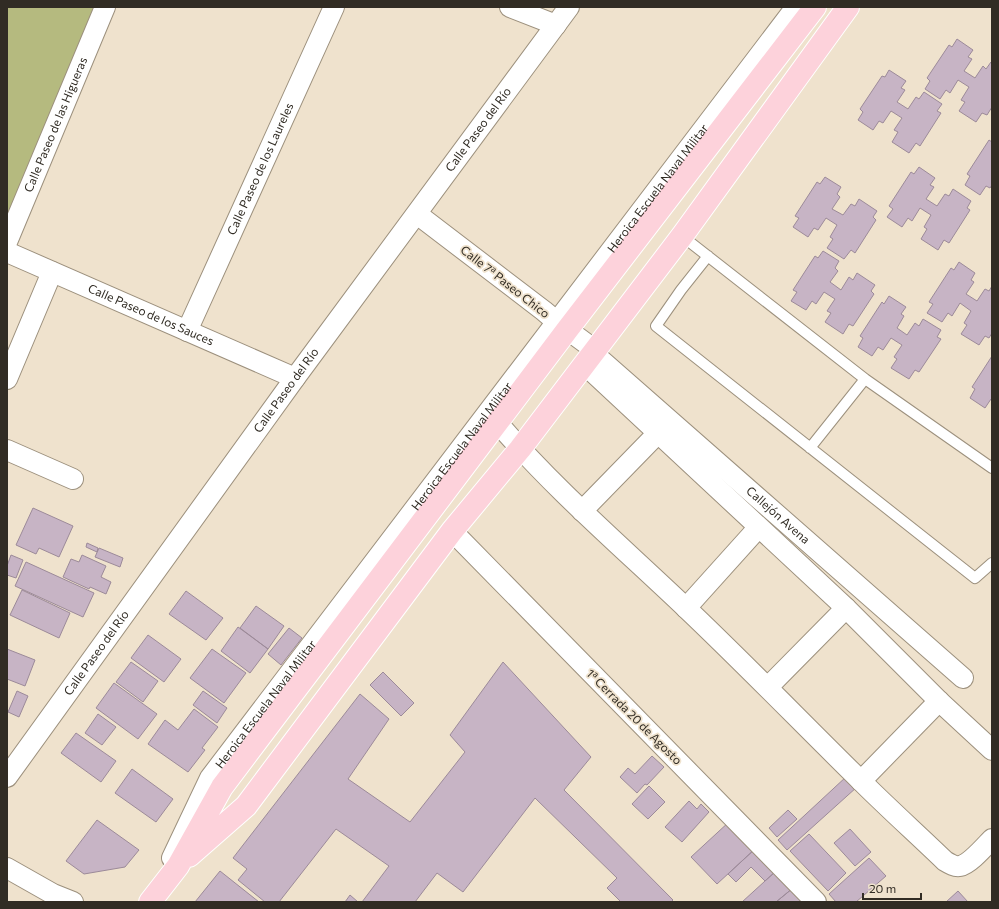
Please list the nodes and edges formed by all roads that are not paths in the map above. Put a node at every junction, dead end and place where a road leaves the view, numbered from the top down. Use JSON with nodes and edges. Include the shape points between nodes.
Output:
{"nodes":[{"id":1,"x":106,"y":7,"type":"edge"},
{"id":2,"x":334,"y":7,"type":"edge"},
{"id":3,"x":510,"y":7,"type":"edge"},
{"id":4,"x":569,"y":7,"type":"edge"},
{"id":5,"x":796,"y":7,"type":"edge"},
{"id":6,"x":816,"y":7,"type":"edge"},
{"id":7,"x":848,"y":7,"type":"edge"},
{"id":8,"x":556,"y":25,"type":"junction"},
{"id":9,"x":417,"y":214,"type":"junction"},
{"id":10,"x":682,"y":236,"type":"junction"},
{"id":11,"x":7,"y":242,"type":"edge"},
{"id":12,"x":7,"y":252,"type":"edge"},
{"id":13,"x":708,"y":256,"type":"junction"},
{"id":14,"x":52,"y":272,"type":"junction"},
{"id":15,"x":562,"y":326,"type":"junction"},
{"id":16,"x":187,"y":331,"type":"junction"},
{"id":17,"x":590,"y":356,"type":"junction"},
{"id":18,"x":295,"y":378,"type":"junction"},
{"id":19,"x":7,"y":379,"type":"edge"},
{"id":20,"x":865,"y":379,"type":"junction"},
{"id":21,"x":497,"y":422,"type":"junction"},
{"id":22,"x":659,"y":432,"type":"junction"},
{"id":23,"x":810,"y":448,"type":"junction"},
{"id":24,"x":520,"y":449,"type":"junction"},
{"id":25,"x":7,"y":450,"type":"edge"},
{"id":26,"x":992,"y":468,"type":"edge"},
{"id":27,"x":73,"y":479,"type":"dead end"},
{"id":28,"x":582,"y":511,"type":"junction"},
{"id":29,"x":758,"y":528,"type":"junction"},
{"id":30,"x":452,"y":531,"type":"junction"},
{"id":31,"x":992,"y":563,"type":"edge"},
{"id":32,"x":686,"y":608,"type":"junction"},
{"id":33,"x":846,"y":608,"type":"junction"},
{"id":34,"x":963,"y":678,"type":"dead end"},
{"id":35,"x":768,"y":687,"type":"junction"},
{"id":36,"x":939,"y":701,"type":"junction"},
{"id":37,"x":992,"y":750,"type":"edge"},
{"id":38,"x":7,"y":777,"type":"edge"},
{"id":39,"x":861,"y":781,"type":"junction"},
{"id":40,"x":992,"y":839,"type":"edge"},
{"id":41,"x":178,"y":866,"type":"junction"},
{"id":42,"x":7,"y":868,"type":"edge"},
{"id":43,"x":150,"y":901,"type":"edge"},
{"id":44,"x":73,"y":902,"type":"edge"},
{"id":45,"x":816,"y":902,"type":"edge"}],
"edges":[{"from":1,"to":11,"type":"street","name":"Calle Paseo de las Higueras"},
{"from":2,"to":16,"type":"street","name":"Calle Paseo de los Laureles"},
{"from":3,"to":8,"type":"street"},
{"from":4,"to":8,"type":"street","name":"Calle Paseo del Río"},
{"from":5,"to":15,"type":"street","name":"Heroica Escuela Naval Militar"},
{"from":6,"to":15,"type":"main road","name":"Heroica Escuela Naval Militar"},
{"from":7,"to":10,"type":"main road","name":"Heroica Escuela Naval Militar"},
{"from":8,"to":9,"type":"street","name":"Calle Paseo del Río"},
{"from":9,"to":15,"type":"street","name":"Calle 7ª Paseo Chico"},
{"from":9,"to":18,"type":"street","name":"Calle Paseo del Río"},
{"from":10,"to":13,"type":"lane"},
{"from":10,"to":17,"type":"main road","name":"Heroica Escuela Naval Militar"},
{"from":12,"to":14,"type":"street","name":"Calle Paseo de los Sauces"},
{"from":13,"to":20,"type":"lane"},
{"from":13,"to":23,"type":"lane","via":[[680,290],[656,326]]},
{"from":14,"to":16,"type":"street","name":"Calle Paseo de los Sauces"},
{"from":14,"to":19,"type":"street"},
{"from":15,"to":17,"type":"street","name":"Calle 7ª Paseo Chico"},
{"from":15,"to":21,"type":"main road","name":"Heroica Escuela Naval Militar"},
{"from":15,"to":43,"type":"street","name":"Heroica Escuela Naval Militar","via":[[210,778]]},
{"from":16,"to":18,"type":"street","name":"Calle Paseo de los Sauces"},
{"from":17,"to":22,"type":"street"},
{"from":17,"to":24,"type":"main road","name":"Heroica Escuela Naval Militar"},
{"from":17,"to":34,"type":"street","name":"Callejón Avena"},
{"from":18,"to":38,"type":"street","name":"Calle Paseo del Río"},
{"from":20,"to":23,"type":"lane"},
{"from":20,"to":26,"type":"lane"},
{"from":21,"to":24,"type":"street"},
{"from":21,"to":41,"type":"main road","name":"Heroica Escuela Naval Militar","via":[[222,788]]},
{"from":22,"to":28,"type":"street"},
{"from":22,"to":29,"type":"street"},
{"from":23,"to":31,"type":"lane","via":[[975,578]]},
{"from":24,"to":28,"type":"street"},
{"from":24,"to":30,"type":"main road","name":"Heroica Escuela Naval Militar"},
{"from":25,"to":27,"type":"street"},
{"from":28,"to":32,"type":"street"},
{"from":29,"to":32,"type":"street"},
{"from":29,"to":33,"type":"street"},
{"from":30,"to":41,"type":"main road","name":"Heroica Escuela Naval Militar","via":[[246,806]]},
{"from":30,"to":45,"type":"street","name":"1ª Cerrada 20 de Agosto"},
{"from":32,"to":35,"type":"street"},
{"from":33,"to":35,"type":"street"},
{"from":33,"to":36,"type":"street"},
{"from":35,"to":39,"type":"street"},
{"from":36,"to":37,"type":"street"},
{"from":36,"to":39,"type":"street"},
{"from":39,"to":40,"type":"street","via":[[945,861],[953,865],[967,863]]},
{"from":41,"to":43,"type":"main road","name":"Heroica Escuela Naval Militar"},
{"from":42,"to":44,"type":"street","via":[[53,894]]}]}
